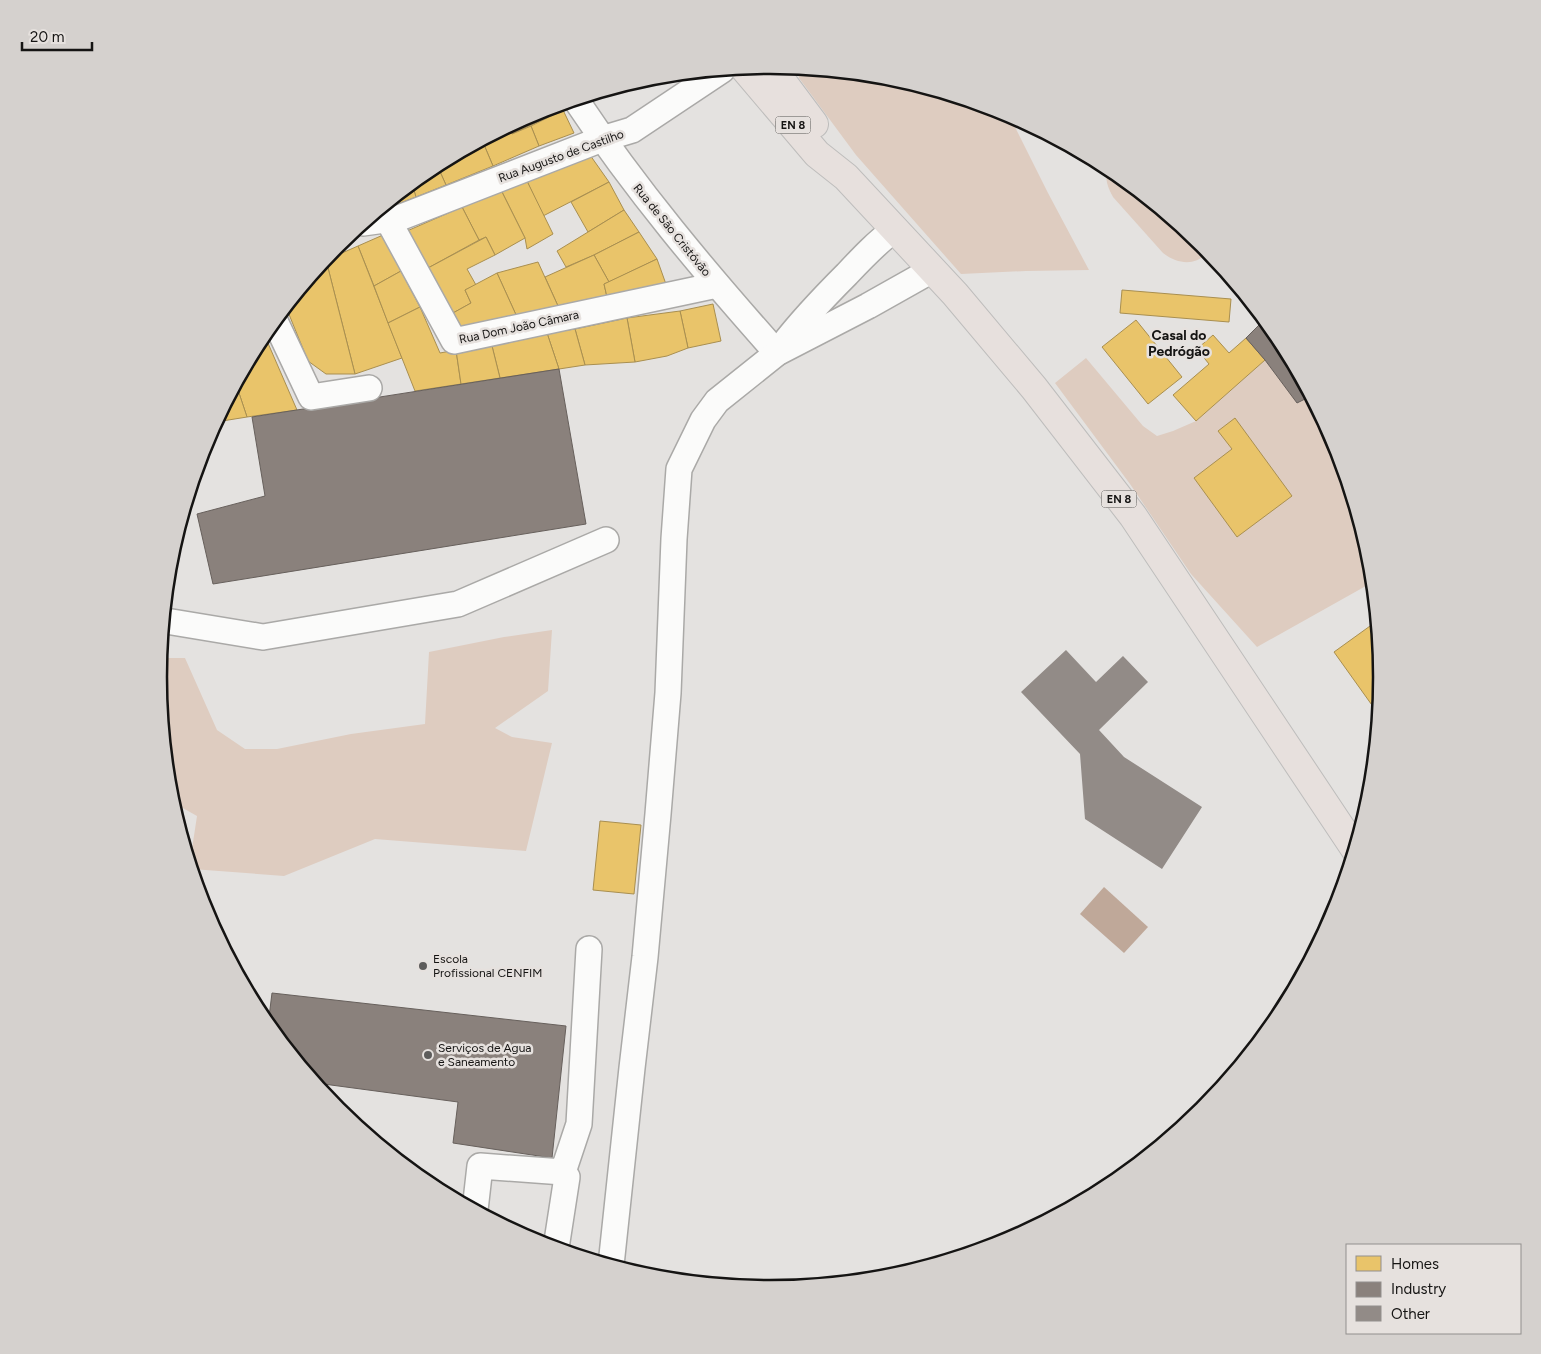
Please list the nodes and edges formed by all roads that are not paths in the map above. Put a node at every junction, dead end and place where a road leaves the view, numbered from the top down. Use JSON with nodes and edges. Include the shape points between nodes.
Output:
{"nodes":[{"id":1,"x":777,"y":74,"type":"edge"},
{"id":2,"x":750,"y":75,"type":"edge"},
{"id":3,"x":712,"y":77,"type":"edge"},
{"id":4,"x":579,"y":105,"type":"edge"},
{"id":5,"x":602,"y":139,"type":"junction"},
{"id":6,"x":846,"y":177,"type":"junction"},
{"id":7,"x":388,"y":220,"type":"junction"},
{"id":8,"x":375,"y":222,"type":"edge"},
{"id":9,"x":894,"y":229,"type":"junction"},
{"id":10,"x":932,"y":270,"type":"junction"},
{"id":11,"x":717,"y":285,"type":"junction"},
{"id":12,"x":279,"y":329,"type":"edge"},
{"id":13,"x":777,"y":353,"type":"junction"},
{"id":14,"x":369,"y":388,"type":"dead end"},
{"id":15,"x":606,"y":540,"type":"dead end"},
{"id":16,"x":172,"y":622,"type":"dead end"},
{"id":17,"x":1350,"y":842,"type":"edge"},
{"id":18,"x":589,"y":949,"type":"dead end"},
{"id":19,"x":567,"y":1177,"type":"dead end"},
{"id":20,"x":476,"y":1203,"type":"edge"},
{"id":21,"x":557,"y":1240,"type":"edge"},
{"id":22,"x":612,"y":1259,"type":"edge"}],
"edges":[{"from":1,"to":6,"type":"main road","number":"EN 8","via":[[829,145]]},
{"from":2,"to":6,"type":"main road","number":"EN 8","via":[[817,154]]},
{"from":3,"to":5,"type":"street","name":"Rua Augusto de Castilho","via":[[632,130]]},
{"from":4,"to":5,"type":"street","name":"Rua de São Cristóvão"},
{"from":5,"to":7,"type":"street","name":"Rua Augusto de Castilho"},
{"from":5,"to":11,"type":"street","name":"Rua de São Cristóvão"},
{"from":6,"to":9,"type":"main road","number":"EN 8"},
{"from":7,"to":8,"type":"street","name":"Rua Augusto de Castilho"},
{"from":7,"to":11,"type":"street","name":"Rua Dom João Câmara","via":[[454,341]]},
{"from":9,"to":10,"type":"main road","number":"EN 8"},
{"from":9,"to":13,"type":"street","via":[[798,324]]},
{"from":10,"to":13,"type":"street"},
{"from":10,"to":17,"type":"main road","number":"EN 8","via":[[1034,388],[1133,516]]},
{"from":11,"to":13,"type":"street","name":"Rua de São Cristóvão"},
{"from":12,"to":14,"type":"street","via":[[311,397]]},
{"from":13,"to":22,"type":"street","via":[[717,401],[703,420],[678,469],[668,693],[658,814]]},
{"from":15,"to":16,"type":"street","via":[[458,604],[263,637]]},
{"from":18,"to":20,"type":"street","via":[[579,1124],[563,1172],[480,1166]]},
{"from":19,"to":21,"type":"street"}]}
